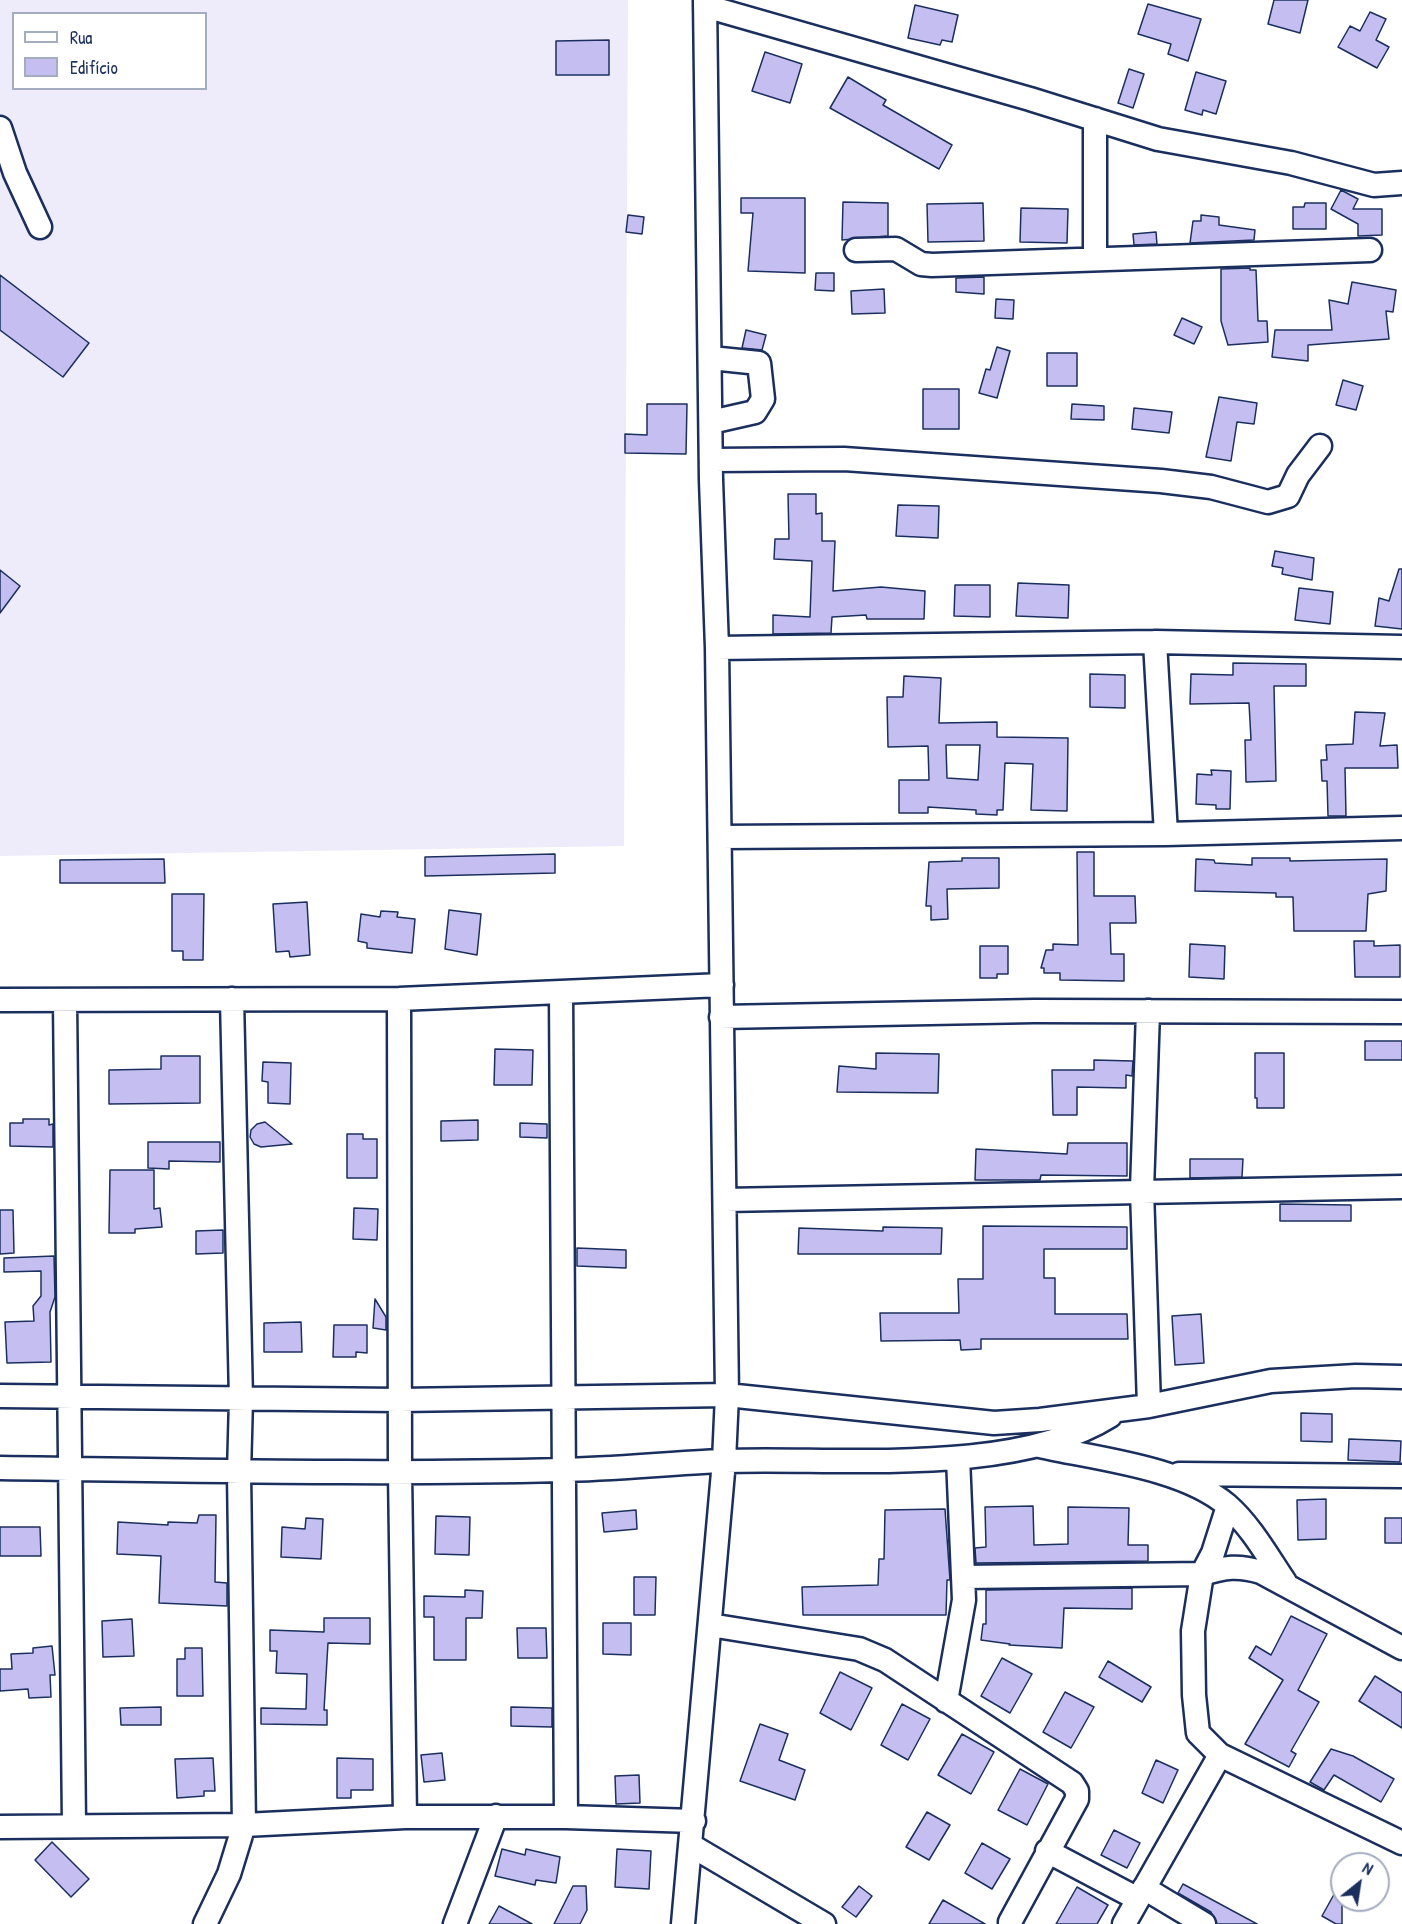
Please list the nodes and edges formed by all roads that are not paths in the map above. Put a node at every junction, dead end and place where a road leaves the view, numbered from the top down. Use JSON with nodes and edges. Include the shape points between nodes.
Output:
{"nodes":[{"id":1,"x":705,"y":3,"type":"edge"},
{"id":2,"x":1095,"y":119,"type":"junction"},
{"id":3,"x":0,"y":128,"type":"edge"},
{"id":4,"x":1402,"y":183,"type":"edge"},
{"id":5,"x":40,"y":227,"type":"dead end"},
{"id":6,"x":856,"y":250,"type":"dead end"},
{"id":7,"x":1370,"y":250,"type":"dead end"},
{"id":8,"x":1095,"y":258,"type":"junction"},
{"id":9,"x":711,"y":358,"type":"junction"},
{"id":10,"x":711,"y":422,"type":"junction"},
{"id":11,"x":1320,"y":446,"type":"dead end"},
{"id":12,"x":712,"y":460,"type":"junction"},
{"id":13,"x":1155,"y":642,"type":"junction"},
{"id":14,"x":1402,"y":647,"type":"edge"},
{"id":15,"x":717,"y":648,"type":"junction"},
{"id":16,"x":1402,"y":828,"type":"edge"},
{"id":17,"x":1166,"y":834,"type":"junction"},
{"id":18,"x":720,"y":837,"type":"junction"},
{"id":19,"x":722,"y":985,"type":"junction"},
{"id":20,"x":561,"y":992,"type":"junction"},
{"id":21,"x":232,"y":999,"type":"junction"},
{"id":22,"x":399,"y":999,"type":"junction"},
{"id":23,"x":0,"y":1000,"type":"edge"},
{"id":24,"x":65,"y":1000,"type":"junction"},
{"id":25,"x":1148,"y":1011,"type":"junction"},
{"id":26,"x":1402,"y":1012,"type":"edge"},
{"id":27,"x":721,"y":1017,"type":"junction"},
{"id":28,"x":1402,"y":1187,"type":"edge"},
{"id":29,"x":1142,"y":1190,"type":"junction"},
{"id":30,"x":725,"y":1200,"type":"junction"},
{"id":31,"x":1402,"y":1377,"type":"edge"},
{"id":32,"x":727,"y":1395,"type":"junction"},
{"id":33,"x":0,"y":1396,"type":"edge"},
{"id":34,"x":565,"y":1396,"type":"junction"},
{"id":35,"x":70,"y":1398,"type":"junction"},
{"id":36,"x":241,"y":1399,"type":"junction"},
{"id":37,"x":400,"y":1400,"type":"junction"},
{"id":38,"x":1149,"y":1406,"type":"junction"},
{"id":39,"x":1120,"y":1410,"type":"junction"},
{"id":40,"x":1035,"y":1444,"type":"junction"},
{"id":41,"x":958,"y":1458,"type":"junction"},
{"id":42,"x":724,"y":1461,"type":"junction"},
{"id":43,"x":0,"y":1468,"type":"edge"},
{"id":44,"x":70,"y":1469,"type":"junction"},
{"id":45,"x":564,"y":1470,"type":"junction"},
{"id":46,"x":239,"y":1473,"type":"junction"},
{"id":47,"x":400,"y":1473,"type":"junction"},
{"id":48,"x":1163,"y":1474,"type":"junction"},
{"id":49,"x":1402,"y":1476,"type":"edge"},
{"id":50,"x":1228,"y":1506,"type":"junction"},
{"id":51,"x":1202,"y":1574,"type":"junction"},
{"id":52,"x":963,"y":1577,"type":"junction"},
{"id":53,"x":1288,"y":1586,"type":"junction"},
{"id":54,"x":710,"y":1625,"type":"junction"},
{"id":55,"x":1402,"y":1648,"type":"edge"},
{"id":56,"x":946,"y":1701,"type":"junction"},
{"id":57,"x":1220,"y":1755,"type":"junction"},
{"id":58,"x":405,"y":1816,"type":"junction"},
{"id":59,"x":496,"y":1816,"type":"junction"},
{"id":60,"x":566,"y":1817,"type":"junction"},
{"id":61,"x":694,"y":1821,"type":"junction"},
{"id":62,"x":74,"y":1824,"type":"junction"},
{"id":63,"x":244,"y":1826,"type":"junction"},
{"id":64,"x":0,"y":1827,"type":"edge"},
{"id":65,"x":1402,"y":1843,"type":"edge"},
{"id":66,"x":692,"y":1846,"type":"junction"},
{"id":67,"x":1047,"y":1851,"type":"junction"},
{"id":68,"x":1141,"y":1894,"type":"junction"},
{"id":69,"x":1010,"y":1922,"type":"dead end"},
{"id":70,"x":205,"y":1924,"type":"edge"},
{"id":71,"x":455,"y":1924,"type":"edge"},
{"id":72,"x":683,"y":1924,"type":"edge"},
{"id":73,"x":824,"y":1924,"type":"edge"},
{"id":74,"x":1124,"y":1924,"type":"edge"},
{"id":75,"x":1204,"y":1924,"type":"edge"}],
"edges":[{"from":1,"to":2,"type":"street"},
{"from":1,"to":9,"type":"street"},
{"from":2,"to":4,"type":"street","via":[[1158,139],[1291,163],[1374,185]]},
{"from":2,"to":8,"type":"street"},
{"from":3,"to":5,"type":"street"},
{"from":6,"to":8,"type":"street","via":[[896,249],[921,264],[932,265]]},
{"from":7,"to":8,"type":"street"},
{"from":9,"to":10,"type":"street"},
{"from":9,"to":10,"type":"street","via":[[759,363],[763,399],[755,412]]},
{"from":10,"to":12,"type":"street"},
{"from":11,"to":12,"type":"street","via":[[1288,496],[1268,502],[1211,487],[1161,481],[844,459]]},
{"from":12,"to":15,"type":"street"},
{"from":13,"to":14,"type":"street"},
{"from":13,"to":15,"type":"street"},
{"from":13,"to":17,"type":"street"},
{"from":15,"to":18,"type":"street"},
{"from":16,"to":17,"type":"street"},
{"from":17,"to":18,"type":"street"},
{"from":18,"to":19,"type":"street"},
{"from":19,"to":20,"type":"street"},
{"from":19,"to":27,"type":"street"},
{"from":20,"to":22,"type":"street"},
{"from":20,"to":34,"type":"street"},
{"from":21,"to":22,"type":"street"},
{"from":21,"to":24,"type":"street"},
{"from":21,"to":36,"type":"street"},
{"from":22,"to":37,"type":"street"},
{"from":23,"to":24,"type":"street"},
{"from":24,"to":35,"type":"street"},
{"from":25,"to":26,"type":"street"},
{"from":25,"to":27,"type":"street"},
{"from":25,"to":29,"type":"street"},
{"from":27,"to":30,"type":"street"},
{"from":28,"to":29,"type":"street"},
{"from":29,"to":30,"type":"street"},
{"from":29,"to":38,"type":"street"},
{"from":30,"to":32,"type":"street"},
{"from":31,"to":38,"type":"street","via":[[1271,1381]]},
{"from":32,"to":34,"type":"street"},
{"from":32,"to":39,"type":"street","via":[[994,1423]]},
{"from":32,"to":42,"type":"street"},
{"from":33,"to":35,"type":"street"},
{"from":34,"to":37,"type":"street"},
{"from":34,"to":45,"type":"street"},
{"from":35,"to":36,"type":"street"},
{"from":35,"to":44,"type":"street"},
{"from":36,"to":37,"type":"street"},
{"from":36,"to":46,"type":"street"},
{"from":37,"to":47,"type":"street"},
{"from":38,"to":39,"type":"street"},
{"from":39,"to":40,"type":"street","via":[[1092,1428]]},
{"from":40,"to":41,"type":"street"},
{"from":40,"to":48,"type":"street"},
{"from":41,"to":42,"type":"street"},
{"from":41,"to":52,"type":"street"},
{"from":42,"to":45,"type":"street"},
{"from":42,"to":54,"type":"street"},
{"from":43,"to":44,"type":"street"},
{"from":44,"to":46,"type":"street"},
{"from":44,"to":62,"type":"street"},
{"from":45,"to":47,"type":"street"},
{"from":45,"to":60,"type":"street"},
{"from":46,"to":47,"type":"street"},
{"from":46,"to":63,"type":"street"},
{"from":47,"to":58,"type":"street"},
{"from":48,"to":49,"type":"street"},
{"from":48,"to":50,"type":"street","via":[[1204,1490]]},
{"from":50,"to":51,"type":"street"},
{"from":50,"to":53,"type":"street"},
{"from":51,"to":52,"type":"street"},
{"from":51,"to":53,"type":"street","via":[[1242,1566]]},
{"from":51,"to":57,"type":"street","via":[[1193,1631],[1194,1695],[1198,1733]]},
{"from":52,"to":56,"type":"street","via":[[964,1600]]},
{"from":53,"to":55,"type":"street"},
{"from":54,"to":56,"type":"street","via":[[859,1649],[885,1660]]},
{"from":54,"to":61,"type":"street"},
{"from":56,"to":67,"type":"street","via":[[1072,1783],[1077,1799]]},
{"from":57,"to":65,"type":"street"},
{"from":57,"to":68,"type":"street"},
{"from":58,"to":59,"type":"street"},
{"from":58,"to":63,"type":"street"},
{"from":59,"to":60,"type":"street"},
{"from":59,"to":71,"type":"street"},
{"from":60,"to":61,"type":"street"},
{"from":61,"to":66,"type":"street"},
{"from":62,"to":63,"type":"street"},
{"from":62,"to":64,"type":"street"},
{"from":63,"to":70,"type":"street","via":[[229,1874]]},
{"from":66,"to":72,"type":"street"},
{"from":66,"to":73,"type":"street"},
{"from":67,"to":68,"type":"street"},
{"from":67,"to":69,"type":"street"},
{"from":68,"to":74,"type":"street"},
{"from":68,"to":75,"type":"street"}]}
